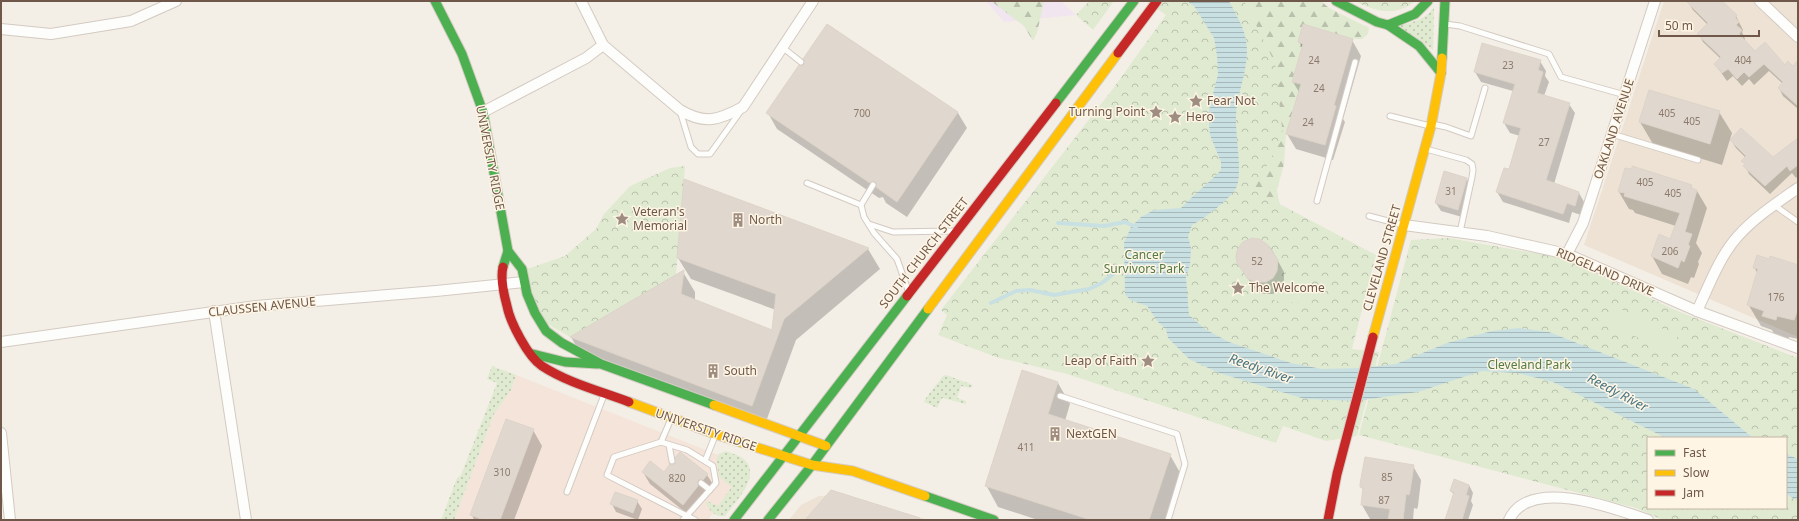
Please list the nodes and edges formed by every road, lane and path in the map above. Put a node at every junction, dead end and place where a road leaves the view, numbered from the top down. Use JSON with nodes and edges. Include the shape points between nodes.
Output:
{"nodes":[{"id":1,"x":176,"y":1,"type":"edge"},
{"id":2,"x":436,"y":1,"type":"edge"},
{"id":3,"x":581,"y":1,"type":"edge"},
{"id":4,"x":814,"y":1,"type":"edge"},
{"id":5,"x":1157,"y":1,"type":"edge"},
{"id":6,"x":1336,"y":1,"type":"edge"},
{"id":7,"x":1428,"y":1,"type":"edge"},
{"id":8,"x":1445,"y":1,"type":"edge"},
{"id":9,"x":1655,"y":1,"type":"edge"},
{"id":10,"x":1760,"y":1,"type":"edge"},
{"id":11,"x":1132,"y":3,"type":"edge"},
{"id":12,"x":1444,"y":24,"type":"junction"},
{"id":13,"x":1388,"y":25,"type":"junction"},
{"id":14,"x":1,"y":29,"type":"edge"},
{"id":15,"x":1798,"y":37,"type":"edge"},
{"id":16,"x":603,"y":45,"type":"junction"},
{"id":17,"x":782,"y":47,"type":"junction"},
{"id":18,"x":801,"y":62,"type":"dead end"},
{"id":19,"x":1355,"y":62,"type":"dead end"},
{"id":20,"x":1441,"y":73,"type":"junction"},
{"id":21,"x":1485,"y":88,"type":"dead end"},
{"id":22,"x":1625,"y":95,"type":"junction"},
{"id":23,"x":743,"y":107,"type":"junction"},
{"id":24,"x":680,"y":110,"type":"junction"},
{"id":25,"x":483,"y":112,"type":"junction"},
{"id":26,"x":1390,"y":116,"type":"dead end"},
{"id":27,"x":1431,"y":125,"type":"junction"},
{"id":28,"x":1612,"y":134,"type":"junction"},
{"id":29,"x":1425,"y":149,"type":"junction"},
{"id":30,"x":1698,"y":160,"type":"dead end"},
{"id":31,"x":807,"y":183,"type":"dead end"},
{"id":32,"x":873,"y":185,"type":"dead end"},
{"id":33,"x":1798,"y":188,"type":"edge"},
{"id":34,"x":1317,"y":201,"type":"dead end"},
{"id":35,"x":861,"y":205,"type":"junction"},
{"id":36,"x":1774,"y":205,"type":"junction"},
{"id":37,"x":1369,"y":216,"type":"dead end"},
{"id":38,"x":1798,"y":222,"type":"edge"},
{"id":39,"x":869,"y":224,"type":"junction"},
{"id":40,"x":1404,"y":225,"type":"junction"},
{"id":41,"x":956,"y":231,"type":"junction"},
{"id":42,"x":1460,"y":232,"type":"junction"},
{"id":43,"x":508,"y":251,"type":"junction"},
{"id":44,"x":1567,"y":254,"type":"junction"},
{"id":45,"x":524,"y":282,"type":"junction"},
{"id":46,"x":503,"y":284,"type":"junction"},
{"id":47,"x":908,"y":292,"type":"junction"},
{"id":48,"x":214,"y":311,"type":"junction"},
{"id":49,"x":1697,"y":311,"type":"junction"},
{"id":50,"x":1,"y":342,"type":"edge"},
{"id":51,"x":1798,"y":348,"type":"edge"},
{"id":52,"x":529,"y":353,"type":"junction"},
{"id":53,"x":601,"y":364,"type":"junction"},
{"id":54,"x":605,"y":394,"type":"junction"},
{"id":55,"x":1060,"y":396,"type":"dead end"},
{"id":56,"x":671,"y":418,"type":"junction"},
{"id":57,"x":1,"y":433,"type":"edge"},
{"id":58,"x":715,"y":434,"type":"junction"},
{"id":59,"x":798,"y":437,"type":"junction"},
{"id":60,"x":661,"y":442,"type":"junction"},
{"id":61,"x":669,"y":445,"type":"junction"},
{"id":62,"x":826,"y":446,"type":"junction"},
{"id":63,"x":783,"y":456,"type":"junction"},
{"id":64,"x":672,"y":461,"type":"dead end"},
{"id":65,"x":705,"y":461,"type":"junction"},
{"id":66,"x":812,"y":465,"type":"junction"},
{"id":67,"x":701,"y":483,"type":"dead end"},
{"id":68,"x":710,"y":490,"type":"junction"},
{"id":69,"x":567,"y":492,"type":"dead end"},
{"id":70,"x":685,"y":518,"type":"edge"},
{"id":71,"x":10,"y":520,"type":"edge"},
{"id":72,"x":246,"y":520,"type":"edge"},
{"id":73,"x":695,"y":520,"type":"edge"},
{"id":74,"x":734,"y":520,"type":"edge"},
{"id":75,"x":768,"y":520,"type":"edge"},
{"id":76,"x":994,"y":520,"type":"edge"},
{"id":77,"x":1168,"y":520,"type":"edge"},
{"id":78,"x":1328,"y":520,"type":"edge"},
{"id":79,"x":1509,"y":520,"type":"edge"},
{"id":80,"x":1648,"y":520,"type":"edge"}],
"edges":[{"from":1,"to":14,"type":"street","via":[[131,21],[51,34]]},
{"from":2,"to":25,"type":"street","name":"UNIVERSITY RIDGE","via":[[462,54]]},
{"from":3,"to":16,"type":"street"},
{"from":4,"to":17,"type":"street"},
{"from":5,"to":62,"type":"street"},
{"from":6,"to":13,"type":"street","via":[[1376,22]]},
{"from":7,"to":13,"type":"street","via":[[1423,9],[1411,17]]},
{"from":8,"to":12,"type":"street","name":"CLEVELAND STREET"},
{"from":9,"to":22,"type":"street","name":"OAKLAND AVENUE"},
{"from":10,"to":15,"type":"street"},
{"from":11,"to":41,"type":"street","name":"SOUTH CHURCH STREET"},
{"from":12,"to":20,"type":"street","name":"CLEVELAND STREET"},
{"from":12,"to":22,"type":"lane","via":[[1460,26],[1549,54],[1561,77]]},
{"from":13,"to":20,"type":"street","via":[[1419,46]]},
{"from":16,"to":24,"type":"street"},
{"from":16,"to":25,"type":"street","via":[[586,58]]},
{"from":17,"to":18,"type":"lane"},
{"from":17,"to":23,"type":"street"},
{"from":19,"to":34,"type":"lane"},
{"from":20,"to":27,"type":"street","name":"CLEVELAND STREET"},
{"from":21,"to":27,"type":"lane","via":[[1471,136],[1446,127]]},
{"from":22,"to":28,"type":"street","name":"OAKLAND AVENUE"},
{"from":23,"to":24,"type":"street","via":[[724,117],[706,120],[693,118]]},
{"from":23,"to":24,"type":"lane","via":[[710,154],[698,154],[691,147]]},
{"from":25,"to":43,"type":"street","name":"UNIVERSITY RIDGE"},
{"from":26,"to":27,"type":"lane"},
{"from":27,"to":29,"type":"street","name":"CLEVELAND STREET"},
{"from":28,"to":30,"type":"lane"},
{"from":28,"to":44,"type":"street","name":"OAKLAND AVENUE","via":[[1583,223]]},
{"from":29,"to":40,"type":"street","name":"CLEVELAND STREET"},
{"from":29,"to":42,"type":"lane","via":[[1472,164],[1473,170]]},
{"from":31,"to":35,"type":"lane"},
{"from":32,"to":35,"type":"lane"},
{"from":33,"to":36,"type":"street"},
{"from":35,"to":39,"type":"lane"},
{"from":36,"to":38,"type":"lane"},
{"from":36,"to":49,"type":"street","via":[[1738,236],[1719,263]]},
{"from":37,"to":40,"type":"lane"},
{"from":39,"to":41,"type":"lane","via":[[893,232]]},
{"from":39,"to":47,"type":"lane","via":[[897,259]]},
{"from":40,"to":42,"type":"street","name":"RIDGELAND DRIVE"},
{"from":40,"to":78,"type":"street","name":"CLEVELAND STREET","via":[[1347,434]]},
{"from":41,"to":47,"type":"street","name":"SOUTH CHURCH STREET"},
{"from":42,"to":44,"type":"street","name":"RIDGELAND DRIVE"},
{"from":43,"to":45,"type":"street","name":"UNIVERSITY RIDGE","via":[[522,269]]},
{"from":43,"to":46,"type":"street","name":"UNIVERSITY RIDGE","via":[[502,272]]},
{"from":44,"to":49,"type":"street","name":"RIDGELAND DRIVE"},
{"from":45,"to":46,"type":"street","name":"CLAUSSEN AVENUE"},
{"from":45,"to":53,"type":"street","name":"UNIVERSITY RIDGE","via":[[535,313],[546,331],[562,343]]},
{"from":46,"to":48,"type":"street","name":"CLAUSSEN AVENUE"},
{"from":46,"to":52,"type":"street","name":"UNIVERSITY RIDGE","via":[[509,317]]},
{"from":47,"to":59,"type":"street","name":"SOUTH CHURCH STREET"},
{"from":48,"to":50,"type":"street","name":"CLAUSSEN AVENUE"},
{"from":48,"to":72,"type":"street"},
{"from":49,"to":51,"type":"street","name":"RIDGELAND DRIVE"},
{"from":52,"to":53,"type":"street","via":[[579,364]]},
{"from":52,"to":54,"type":"street","name":"UNIVERSITY RIDGE","via":[[540,365]]},
{"from":53,"to":59,"type":"street","name":"UNIVERSITY RIDGE"},
{"from":54,"to":56,"type":"street","name":"UNIVERSITY RIDGE"},
{"from":54,"to":69,"type":"lane"},
{"from":55,"to":77,"type":"lane","via":[[1177,434],[1185,464]]},
{"from":56,"to":58,"type":"street","name":"UNIVERSITY RIDGE"},
{"from":56,"to":60,"type":"lane"},
{"from":57,"to":71,"type":"street"},
{"from":58,"to":63,"type":"street","name":"UNIVERSITY RIDGE"},
{"from":58,"to":65,"type":"lane"},
{"from":59,"to":62,"type":"street","name":"UNIVERSITY RIDGE"},
{"from":59,"to":63,"type":"street","name":"SOUTH CHURCH STREET"},
{"from":60,"to":61,"type":"lane"},
{"from":60,"to":70,"type":"lane","via":[[614,457],[607,475]]},
{"from":61,"to":64,"type":"lane"},
{"from":61,"to":65,"type":"lane","via":[[687,450]]},
{"from":62,"to":66,"type":"street"},
{"from":63,"to":66,"type":"street","name":"UNIVERSITY RIDGE"},
{"from":63,"to":74,"type":"street","name":"SOUTH CHURCH STREET"},
{"from":65,"to":68,"type":"lane","via":[[713,466],[716,483]]},
{"from":66,"to":75,"type":"street"},
{"from":66,"to":76,"type":"street","name":"UNIVERSITY RIDGE","via":[[853,471]]},
{"from":67,"to":68,"type":"lane"},
{"from":68,"to":70,"type":"lane"},
{"from":70,"to":73,"type":"lane"},
{"from":79,"to":80,"type":"street","via":[[1519,506],[1530,500],[1545,497],[1609,507]]}]}
